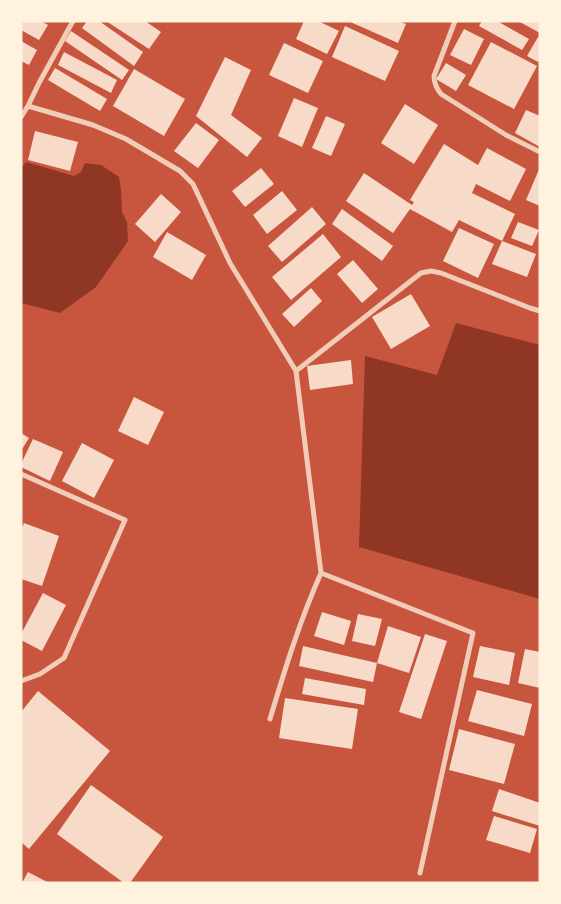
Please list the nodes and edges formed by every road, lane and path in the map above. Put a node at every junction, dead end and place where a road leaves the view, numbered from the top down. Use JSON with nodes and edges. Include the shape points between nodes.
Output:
{"nodes":[{"id":1,"x":73,"y":21,"type":"edge"},
{"id":2,"x":455,"y":21,"type":"edge"},
{"id":3,"x":28,"y":106,"type":"junction"},
{"id":4,"x":21,"y":117,"type":"edge"},
{"id":5,"x":540,"y":152,"type":"edge"},
{"id":6,"x":540,"y":311,"type":"edge"},
{"id":7,"x":296,"y":371,"type":"junction"},
{"id":8,"x":21,"y":474,"type":"edge"},
{"id":9,"x":322,"y":573,"type":"junction"},
{"id":10,"x":21,"y":681,"type":"edge"},
{"id":11,"x":270,"y":719,"type":"dead end"},
{"id":12,"x":420,"y":874,"type":"dead end"}],
"edges":[{"from":1,"to":3,"type":"street"},
{"from":2,"to":5,"type":"street","via":[[434,76],[437,90],[506,135]]},
{"from":3,"to":4,"type":"street"},
{"from":3,"to":7,"type":"street","via":[[93,125],[126,139],[180,171],[192,184],[230,263]]},
{"from":6,"to":7,"type":"street","via":[[440,273],[421,273]]},
{"from":7,"to":9,"type":"street"},
{"from":8,"to":10,"type":"street","via":[[125,520],[64,658],[40,674]]},
{"from":9,"to":11,"type":"street","via":[[296,635]]},
{"from":9,"to":12,"type":"street","via":[[473,633]]}]}
